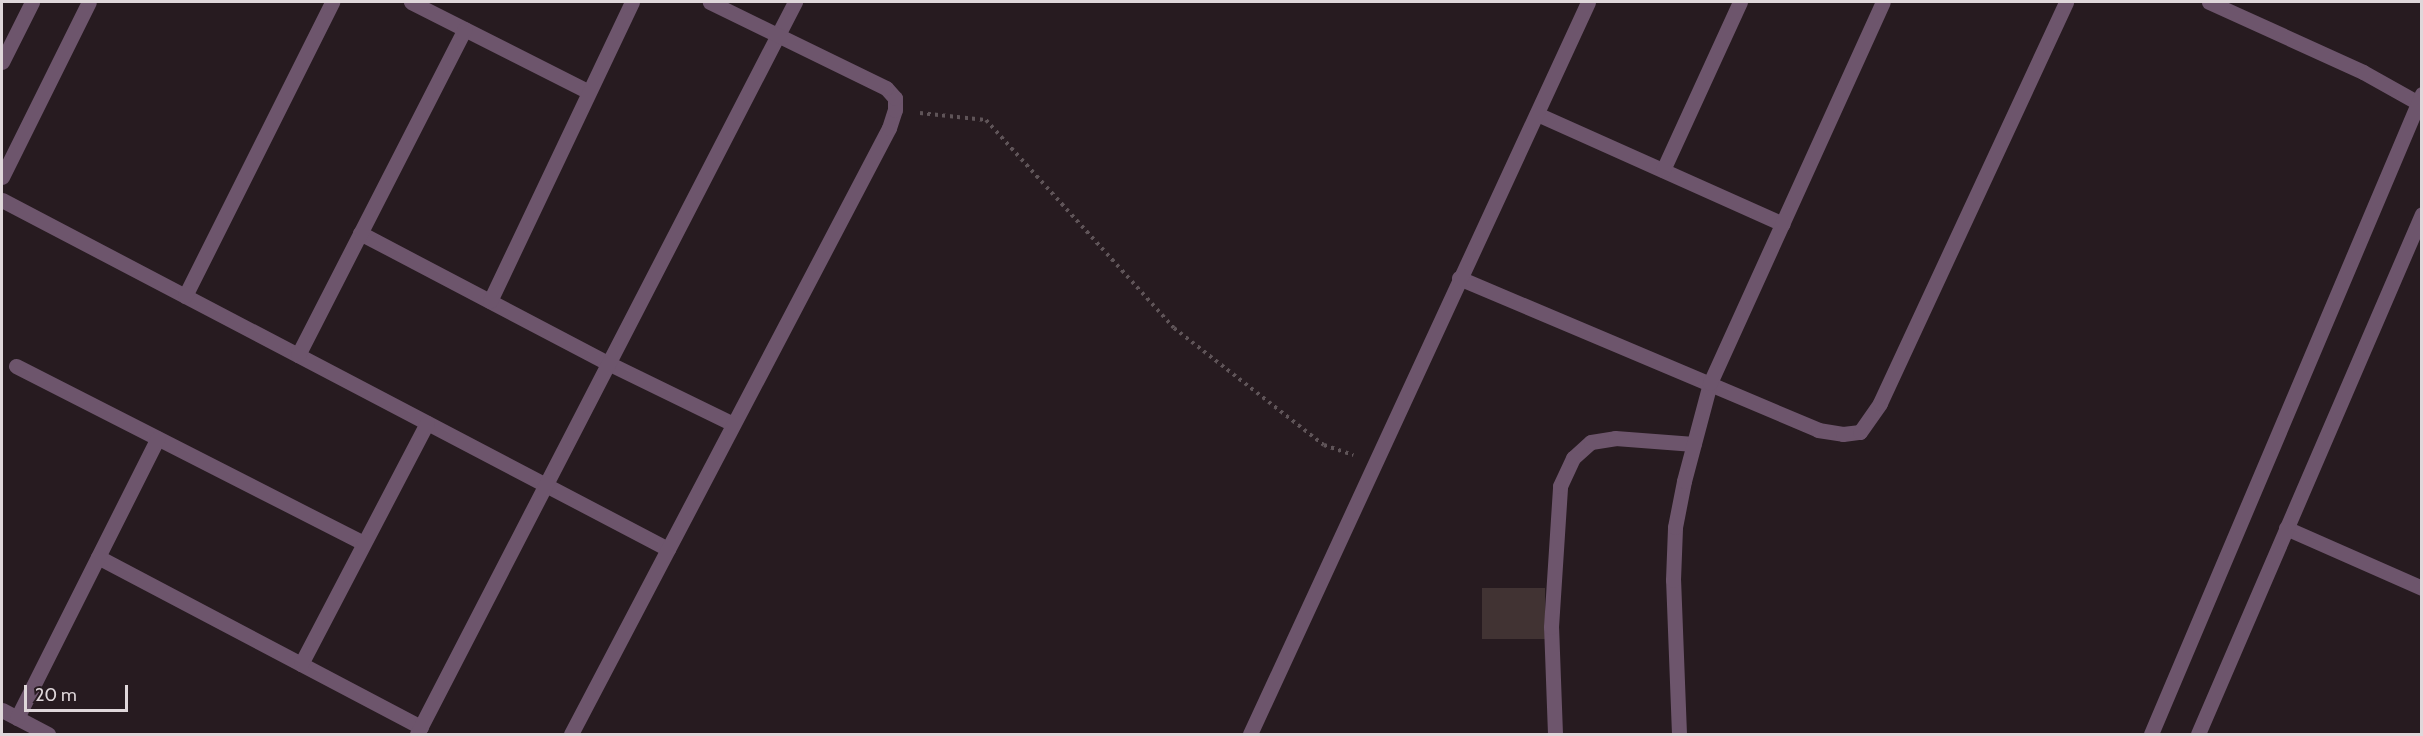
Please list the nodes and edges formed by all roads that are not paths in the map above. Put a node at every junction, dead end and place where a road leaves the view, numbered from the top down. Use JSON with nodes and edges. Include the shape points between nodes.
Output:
{"nodes":[{"id":1,"x":32,"y":2,"type":"edge"},
{"id":2,"x":89,"y":2,"type":"edge"},
{"id":3,"x":333,"y":2,"type":"edge"},
{"id":4,"x":411,"y":2,"type":"edge"},
{"id":5,"x":632,"y":2,"type":"edge"},
{"id":6,"x":710,"y":2,"type":"edge"},
{"id":7,"x":795,"y":2,"type":"edge"},
{"id":8,"x":1587,"y":2,"type":"edge"},
{"id":9,"x":1740,"y":2,"type":"edge"},
{"id":10,"x":1883,"y":2,"type":"edge"},
{"id":11,"x":2066,"y":2,"type":"edge"},
{"id":12,"x":2209,"y":2,"type":"edge"},
{"id":13,"x":465,"y":29,"type":"junction"},
{"id":14,"x":778,"y":36,"type":"junction"},
{"id":15,"x":2,"y":62,"type":"edge"},
{"id":16,"x":589,"y":92,"type":"junction"},
{"id":17,"x":2420,"y":101,"type":"edge"},
{"id":18,"x":1537,"y":114,"type":"junction"},
{"id":19,"x":1663,"y":170,"type":"junction"},
{"id":20,"x":2,"y":177,"type":"edge"},
{"id":21,"x":2,"y":200,"type":"edge"},
{"id":22,"x":2421,"y":214,"type":"edge"},
{"id":23,"x":1783,"y":224,"type":"junction"},
{"id":24,"x":360,"y":233,"type":"junction"},
{"id":25,"x":1459,"y":278,"type":"junction"},
{"id":26,"x":185,"y":296,"type":"junction"},
{"id":27,"x":490,"y":301,"type":"junction"},
{"id":28,"x":298,"y":355,"type":"junction"},
{"id":29,"x":610,"y":363,"type":"junction"},
{"id":30,"x":16,"y":366,"type":"dead end"},
{"id":31,"x":1710,"y":383,"type":"junction"},
{"id":32,"x":427,"y":423,"type":"junction"},
{"id":33,"x":733,"y":424,"type":"junction"},
{"id":34,"x":158,"y":438,"type":"junction"},
{"id":35,"x":1694,"y":444,"type":"junction"},
{"id":36,"x":547,"y":485,"type":"junction"},
{"id":37,"x":2286,"y":528,"type":"junction"},
{"id":38,"x":364,"y":543,"type":"junction"},
{"id":39,"x":668,"y":549,"type":"junction"},
{"id":40,"x":98,"y":558,"type":"junction"},
{"id":41,"x":2421,"y":588,"type":"edge"},
{"id":42,"x":301,"y":664,"type":"junction"},
{"id":43,"x":2,"y":710,"type":"edge"},
{"id":44,"x":16,"y":718,"type":"junction"},
{"id":45,"x":419,"y":731,"type":"edge"},
{"id":46,"x":48,"y":735,"type":"edge"},
{"id":47,"x":571,"y":735,"type":"edge"},
{"id":48,"x":1250,"y":735,"type":"edge"},
{"id":49,"x":1555,"y":735,"type":"edge"},
{"id":50,"x":1679,"y":735,"type":"edge"},
{"id":51,"x":2151,"y":735,"type":"edge"},
{"id":52,"x":2198,"y":735,"type":"edge"}],
"edges":[{"from":1,"to":15,"type":"street"},
{"from":2,"to":20,"type":"street"},
{"from":3,"to":26,"type":"street"},
{"from":4,"to":13,"type":"street"},
{"from":5,"to":16,"type":"street"},
{"from":6,"to":14,"type":"street"},
{"from":7,"to":14,"type":"street"},
{"from":8,"to":18,"type":"street"},
{"from":9,"to":19,"type":"street"},
{"from":10,"to":23,"type":"street"},
{"from":11,"to":31,"type":"street","via":[[1880,403],[1860,432],[1818,430]]},
{"from":12,"to":17,"type":"street"},
{"from":13,"to":16,"type":"street"},
{"from":13,"to":24,"type":"street"},
{"from":14,"to":29,"type":"street"},
{"from":14,"to":33,"type":"street","via":[[886,88],[895,98],[895,111]]},
{"from":16,"to":27,"type":"street"},
{"from":17,"to":51,"type":"street"},
{"from":18,"to":19,"type":"street"},
{"from":18,"to":25,"type":"street"},
{"from":19,"to":23,"type":"street"},
{"from":21,"to":26,"type":"street"},
{"from":22,"to":37,"type":"street"},
{"from":23,"to":31,"type":"street"},
{"from":24,"to":27,"type":"street"},
{"from":24,"to":28,"type":"street"},
{"from":25,"to":31,"type":"street"},
{"from":25,"to":48,"type":"street"},
{"from":26,"to":28,"type":"street"},
{"from":27,"to":29,"type":"street"},
{"from":28,"to":32,"type":"street"},
{"from":29,"to":33,"type":"street"},
{"from":29,"to":36,"type":"street"},
{"from":30,"to":34,"type":"street"},
{"from":31,"to":35,"type":"street"},
{"from":32,"to":36,"type":"street"},
{"from":32,"to":38,"type":"street"},
{"from":33,"to":39,"type":"street"},
{"from":34,"to":38,"type":"street"},
{"from":34,"to":40,"type":"street"},
{"from":35,"to":49,"type":"street","via":[[1615,438],[1592,442],[1573,458],[1560,486],[1551,627]]},
{"from":35,"to":50,"type":"street","via":[[1675,527],[1673,580]]},
{"from":36,"to":39,"type":"street"},
{"from":36,"to":45,"type":"street"},
{"from":37,"to":41,"type":"street"},
{"from":37,"to":52,"type":"street"},
{"from":38,"to":42,"type":"street"},
{"from":39,"to":47,"type":"street"},
{"from":40,"to":42,"type":"street"},
{"from":40,"to":44,"type":"street"},
{"from":42,"to":45,"type":"street"},
{"from":43,"to":44,"type":"street"},
{"from":44,"to":46,"type":"street"}]}
